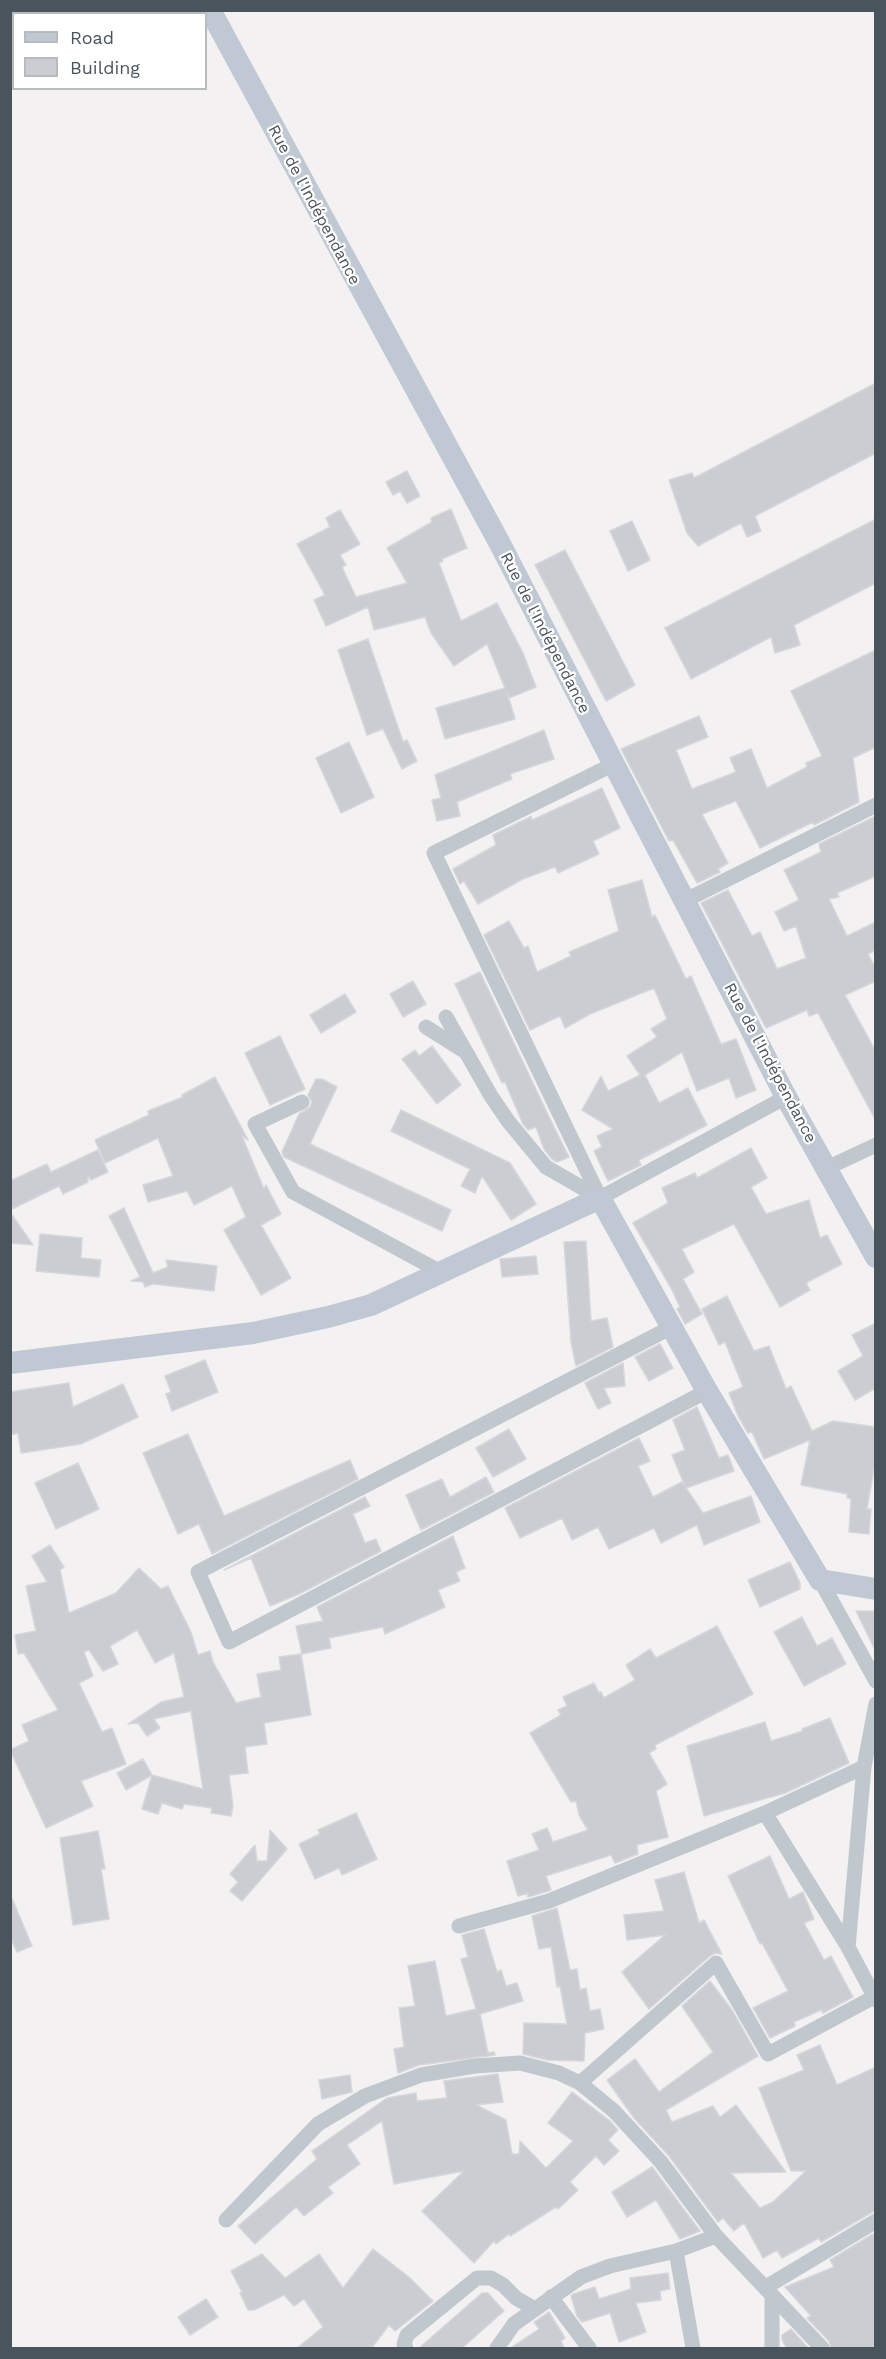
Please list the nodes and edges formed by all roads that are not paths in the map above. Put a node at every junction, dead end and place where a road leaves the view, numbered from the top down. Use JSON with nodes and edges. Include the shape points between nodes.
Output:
{"nodes":[{"id":1,"x":210,"y":10,"type":"edge"},
{"id":2,"x":612,"y":765,"type":"junction"},
{"id":3,"x":876,"y":805,"type":"edge"},
{"id":4,"x":684,"y":901,"type":"junction"},
{"id":5,"x":446,"y":1017,"type":"dead end"},
{"id":6,"x":426,"y":1028,"type":"dead end"},
{"id":7,"x":467,"y":1053,"type":"junction"},
{"id":8,"x":786,"y":1096,"type":"junction"},
{"id":9,"x":302,"y":1101,"type":"dead end"},
{"id":10,"x":876,"y":1145,"type":"edge"},
{"id":11,"x":827,"y":1168,"type":"junction"},
{"id":12,"x":600,"y":1198,"type":"junction"},
{"id":13,"x":876,"y":1257,"type":"edge"},
{"id":14,"x":441,"y":1272,"type":"junction"},
{"id":15,"x":672,"y":1327,"type":"junction"},
{"id":16,"x":10,"y":1362,"type":"edge"},
{"id":17,"x":706,"y":1391,"type":"junction"},
{"id":18,"x":820,"y":1580,"type":"junction"},
{"id":19,"x":876,"y":1589,"type":"edge"},
{"id":20,"x":876,"y":1680,"type":"edge"},
{"id":21,"x":876,"y":1704,"type":"edge"},
{"id":22,"x":864,"y":1767,"type":"junction"},
{"id":23,"x":765,"y":1813,"type":"junction"},
{"id":24,"x":459,"y":1926,"type":"dead end"},
{"id":25,"x":848,"y":1947,"type":"junction"},
{"id":26,"x":875,"y":1998,"type":"edge"},
{"id":27,"x":580,"y":2083,"type":"junction"},
{"id":28,"x":226,"y":2220,"type":"dead end"},
{"id":29,"x":876,"y":2221,"type":"edge"},
{"id":30,"x":717,"y":2236,"type":"junction"},
{"id":31,"x":676,"y":2251,"type":"junction"},
{"id":32,"x":769,"y":2291,"type":"junction"},
{"id":33,"x":552,"y":2297,"type":"junction"},
{"id":34,"x":535,"y":2309,"type":"junction"},
{"id":35,"x":406,"y":2349,"type":"edge"},
{"id":36,"x":497,"y":2349,"type":"edge"},
{"id":37,"x":589,"y":2349,"type":"edge"},
{"id":38,"x":693,"y":2349,"type":"edge"},
{"id":39,"x":772,"y":2349,"type":"edge"},
{"id":40,"x":822,"y":2349,"type":"edge"}],
"edges":[{"from":1,"to":2,"type":"main road","name":"Rue de l'Indépendance","via":[[499,542]]},
{"from":2,"to":4,"type":"main road","name":"Rue de l'Indépendance"},
{"from":2,"to":12,"type":"street","via":[[434,853]]},
{"from":3,"to":4,"type":"street"},
{"from":4,"to":8,"type":"main road","name":"Rue de l'Indépendance"},
{"from":5,"to":7,"type":"street"},
{"from":6,"to":7,"type":"street"},
{"from":7,"to":12,"type":"street","via":[[508,1121],[546,1167]]},
{"from":8,"to":11,"type":"main road","name":"Rue de l'Indépendance"},
{"from":8,"to":12,"type":"street"},
{"from":9,"to":14,"type":"street","via":[[255,1124],[293,1192]]},
{"from":10,"to":11,"type":"street"},
{"from":11,"to":13,"type":"main road","name":"Rue de l'Indépendance"},
{"from":12,"to":14,"type":"main road"},
{"from":12,"to":15,"type":"main road"},
{"from":14,"to":16,"type":"main road","via":[[371,1305],[253,1333]]},
{"from":15,"to":17,"type":"main road"},
{"from":15,"to":17,"type":"street","via":[[198,1572],[229,1642]]},
{"from":17,"to":18,"type":"main road"},
{"from":18,"to":19,"type":"main road"},
{"from":18,"to":20,"type":"street"},
{"from":21,"to":22,"type":"street"},
{"from":22,"to":23,"type":"street"},
{"from":22,"to":25,"type":"street"},
{"from":23,"to":24,"type":"street","via":[[549,1901]]},
{"from":23,"to":25,"type":"street"},
{"from":25,"to":26,"type":"street"},
{"from":26,"to":27,"type":"street","via":[[768,2054],[716,1963]]},
{"from":27,"to":28,"type":"street","via":[[520,2063],[464,2067],[390,2085],[318,2124]]},
{"from":27,"to":30,"type":"street","via":[[614,2111],[661,2162]]},
{"from":29,"to":32,"type":"street"},
{"from":30,"to":31,"type":"street"},
{"from":30,"to":32,"type":"street"},
{"from":31,"to":33,"type":"street","via":[[596,2270]]},
{"from":31,"to":38,"type":"street"},
{"from":32,"to":39,"type":"street"},
{"from":32,"to":40,"type":"street"},
{"from":33,"to":34,"type":"street"},
{"from":33,"to":37,"type":"street"},
{"from":34,"to":35,"type":"street","via":[[491,2278],[477,2278],[407,2335]]},
{"from":34,"to":36,"type":"street","via":[[514,2324]]}]}
